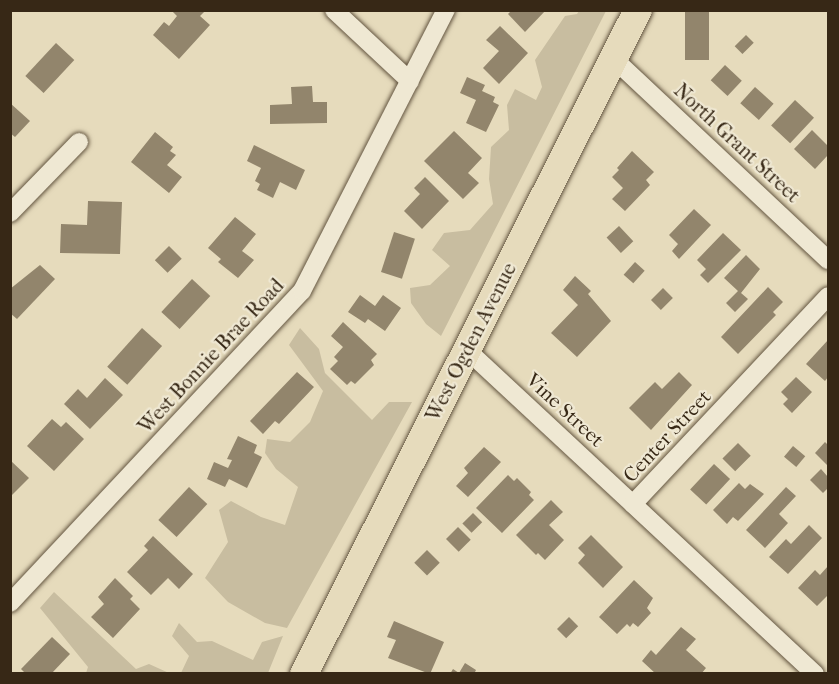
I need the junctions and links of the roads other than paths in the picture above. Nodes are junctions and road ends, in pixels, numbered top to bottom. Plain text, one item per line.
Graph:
1 (334, 10) edge
2 (446, 10) edge
3 (638, 10) edge
4 (614, 59) junction
5 (410, 81) junction
6 (79, 142) dead end
7 (10, 213) edge
8 (828, 260) edge
9 (828, 296) edge
10 (467, 350) junction
11 (633, 504) junction
12 (10, 603) edge
13 (304, 674) edge
14 (815, 674) edge

1 - 5 street
2 - 5 street, West Bonnie Brae Road
3 - 4 main road, West Ogden Avenue
4 - 8 street, North Grant Street
4 - 10 main road, West Ogden Avenue
5 - 12 street, West Bonnie Brae Road
6 - 7 street
9 - 11 street, Center Street
10 - 11 street, Vine Street
10 - 13 main road, West Ogden Avenue
11 - 14 street, Center Street

